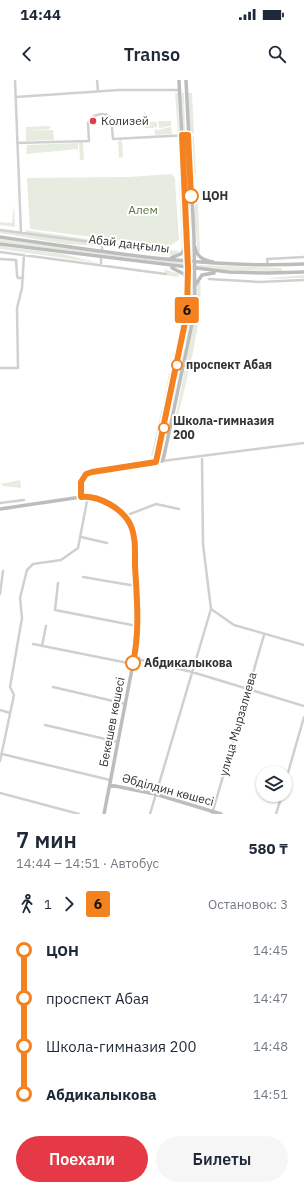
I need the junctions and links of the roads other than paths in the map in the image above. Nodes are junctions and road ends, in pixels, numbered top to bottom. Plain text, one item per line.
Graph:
1 (15, 80) edge
2 (98, 80) edge
3 (179, 80) edge
4 (186, 80) edge
5 (180, 90) junction
6 (186, 90) junction
7 (98, 91) junction
8 (16, 97) junction
9 (182, 135) junction
10 (188, 135) junction
11 (17, 143) junction
12 (0, 230) edge
13 (21, 233) junction
14 (0, 237) edge
15 (187, 238) junction
16 (194, 238) junction
17 (102, 243) junction
18 (0, 244) edge
19 (102, 250) junction
20 (0, 252) edge
21 (167, 252) dead end
22 (24, 255) junction
23 (304, 257) edge
24 (0, 258) edge
25 (101, 258) junction
26 (164, 258) junction
27 (188, 261) junction
28 (194, 262) junction
29 (304, 264) edge
30 (101, 265) junction
31 (230, 265) junction
32 (268, 265) junction
33 (286, 265) junction
34 (164, 266) junction
35 (188, 268) junction
36 (194, 269) junction
37 (229, 272) junction
38 (304, 272) edge
39 (287, 273) junction
40 (166, 274) dead end
41 (23, 278) junction
42 (209, 279) dead end
43 (304, 280) edge
44 (195, 291) junction
45 (189, 292) junction
46 (181, 346) junction
47 (187, 346) junction
48 (0, 368) edge
49 (168, 406) junction
50 (174, 406) junction
51 (304, 443) edge
52 (202, 458) junction
53 (162, 461) junction
54 (156, 462) junction
55 (88, 496) junction
56 (81, 497) junction
57 (24, 500) dead end
58 (0, 503) edge
59 (0, 509) edge
60 (179, 509) dead end
61 (124, 516) junction
62 (81, 537) junction
63 (107, 543) dead end
64 (3, 571) dead end
65 (83, 577) dead end
66 (58, 583) dead end
67 (136, 586) junction
68 (0, 594) edge
69 (211, 609) junction
70 (46, 626) dead end
71 (138, 626) junction
72 (264, 635) junction
73 (33, 644) dead end
74 (304, 645) edge
75 (42, 646) junction
76 (135, 653) junction
77 (133, 664) junction
78 (192, 672) junction
79 (53, 687) dead end
80 (249, 689) junction
81 (126, 704) junction
82 (304, 706) edge
83 (0, 710) edge
84 (10, 713) junction
85 (304, 717) edge
86 (45, 725) dead end
87 (119, 742) junction
88 (2, 754) junction
89 (0, 761) edge
90 (290, 766) edge
91 (110, 780) junction
92 (110, 785) junction
93 (0, 793) edge
94 (155, 794) junction
95 (280, 802) edge
96 (212, 813) edge
97 (79, 814) edge
98 (104, 814) edge
99 (150, 814) edge
100 (221, 814) edge
101 (276, 814) edge

1 - 8 street
2 - 7 street
3 - 5 main road
4 - 6 main road
5 - 6 main road
5 - 7 street
5 - 9 main road
6 - 10 main road
7 - 8 street
8 - 11 street
9 - 10 street
9 - 11 street
9 - 15 main road
10 - 16 main road
11 - 13 street
12 - 13 street
13 - 17 street
14 - 19 main road, Абай даңғылы
15 - 26 main road
15 - 27 main road
16 - 28 main road
16 - 31 main road
17 - 19 street
17 - 21 street
18 - 25 main road
19 - 26 main road, Абай даңғылы
20 - 22 street
22 - 30 street
22 - 41 street
23 - 32 street
24 - 41 street
25 - 30 street
25 - 34 main road
26 - 27 main road, Абай даңғылы
27 - 28 main road, Абай даңғылы
27 - 35 main road
28 - 31 main road, Абай даңғылы
28 - 36 main road
29 - 33 main road, Абай даңғылы
30 - 40 street
31 - 32 main road, Абай даңғылы
32 - 33 main road, Абай даңғылы
33 - 39 main road
34 - 35 main road
34 - 45 main road
35 - 36 main road
35 - 45 main road
36 - 37 main road
36 - 44 main road
37 - 39 main road
37 - 44 main road
38 - 39 main road
41 - 48 street
42 - 43 street
44 - 47 main road
45 - 46 main road
46 - 47 main road
46 - 49 main road
47 - 50 main road
49 - 50 main road
49 - 54 main road
50 - 53 main road
51 - 52 street
52 - 53 street
52 - 69 street
53 - 54 main road
54 - 56 main road
55 - 56 main road
55 - 61 main road
55 - 62 street
56 - 59 main road
57 - 58 street
60 - 61 street
61 - 67 main road, Бекешев көшесі
62 - 63 street
62 - 84 street
64 - 68 street
65 - 67 street
66 - 71 street
67 - 71 main road, Бекешев көшесі
69 - 72 street
69 - 78 street
70 - 75 street
71 - 76 main road, Бекешев көшесі
72 - 74 street
72 - 80 street, улица Мырзалиева
73 - 75 street
75 - 77 street
76 - 77 main road, Бекешев көшесі
76 - 78 street
77 - 81 main road, Бекешев көшесі
78 - 80 street
78 - 94 street
79 - 81 street
80 - 82 street
80 - 96 street, улица Мырзалиева
81 - 87 main road, Бекешев көшесі
83 - 84 street
84 - 88 street
85 - 90 street
86 - 87 street
87 - 91 main road, Бекешев көшесі
88 - 89 street
88 - 91 street
91 - 92 main road, Бекешев көшесі
92 - 94 main road, Әбділдин көшесі
92 - 98 main road, Бекешев көшесі
93 - 97 street
94 - 96 main road, Әбділдин көшесі
94 - 99 street
95 - 101 street
96 - 100 main road, Әбділдин көшесі

